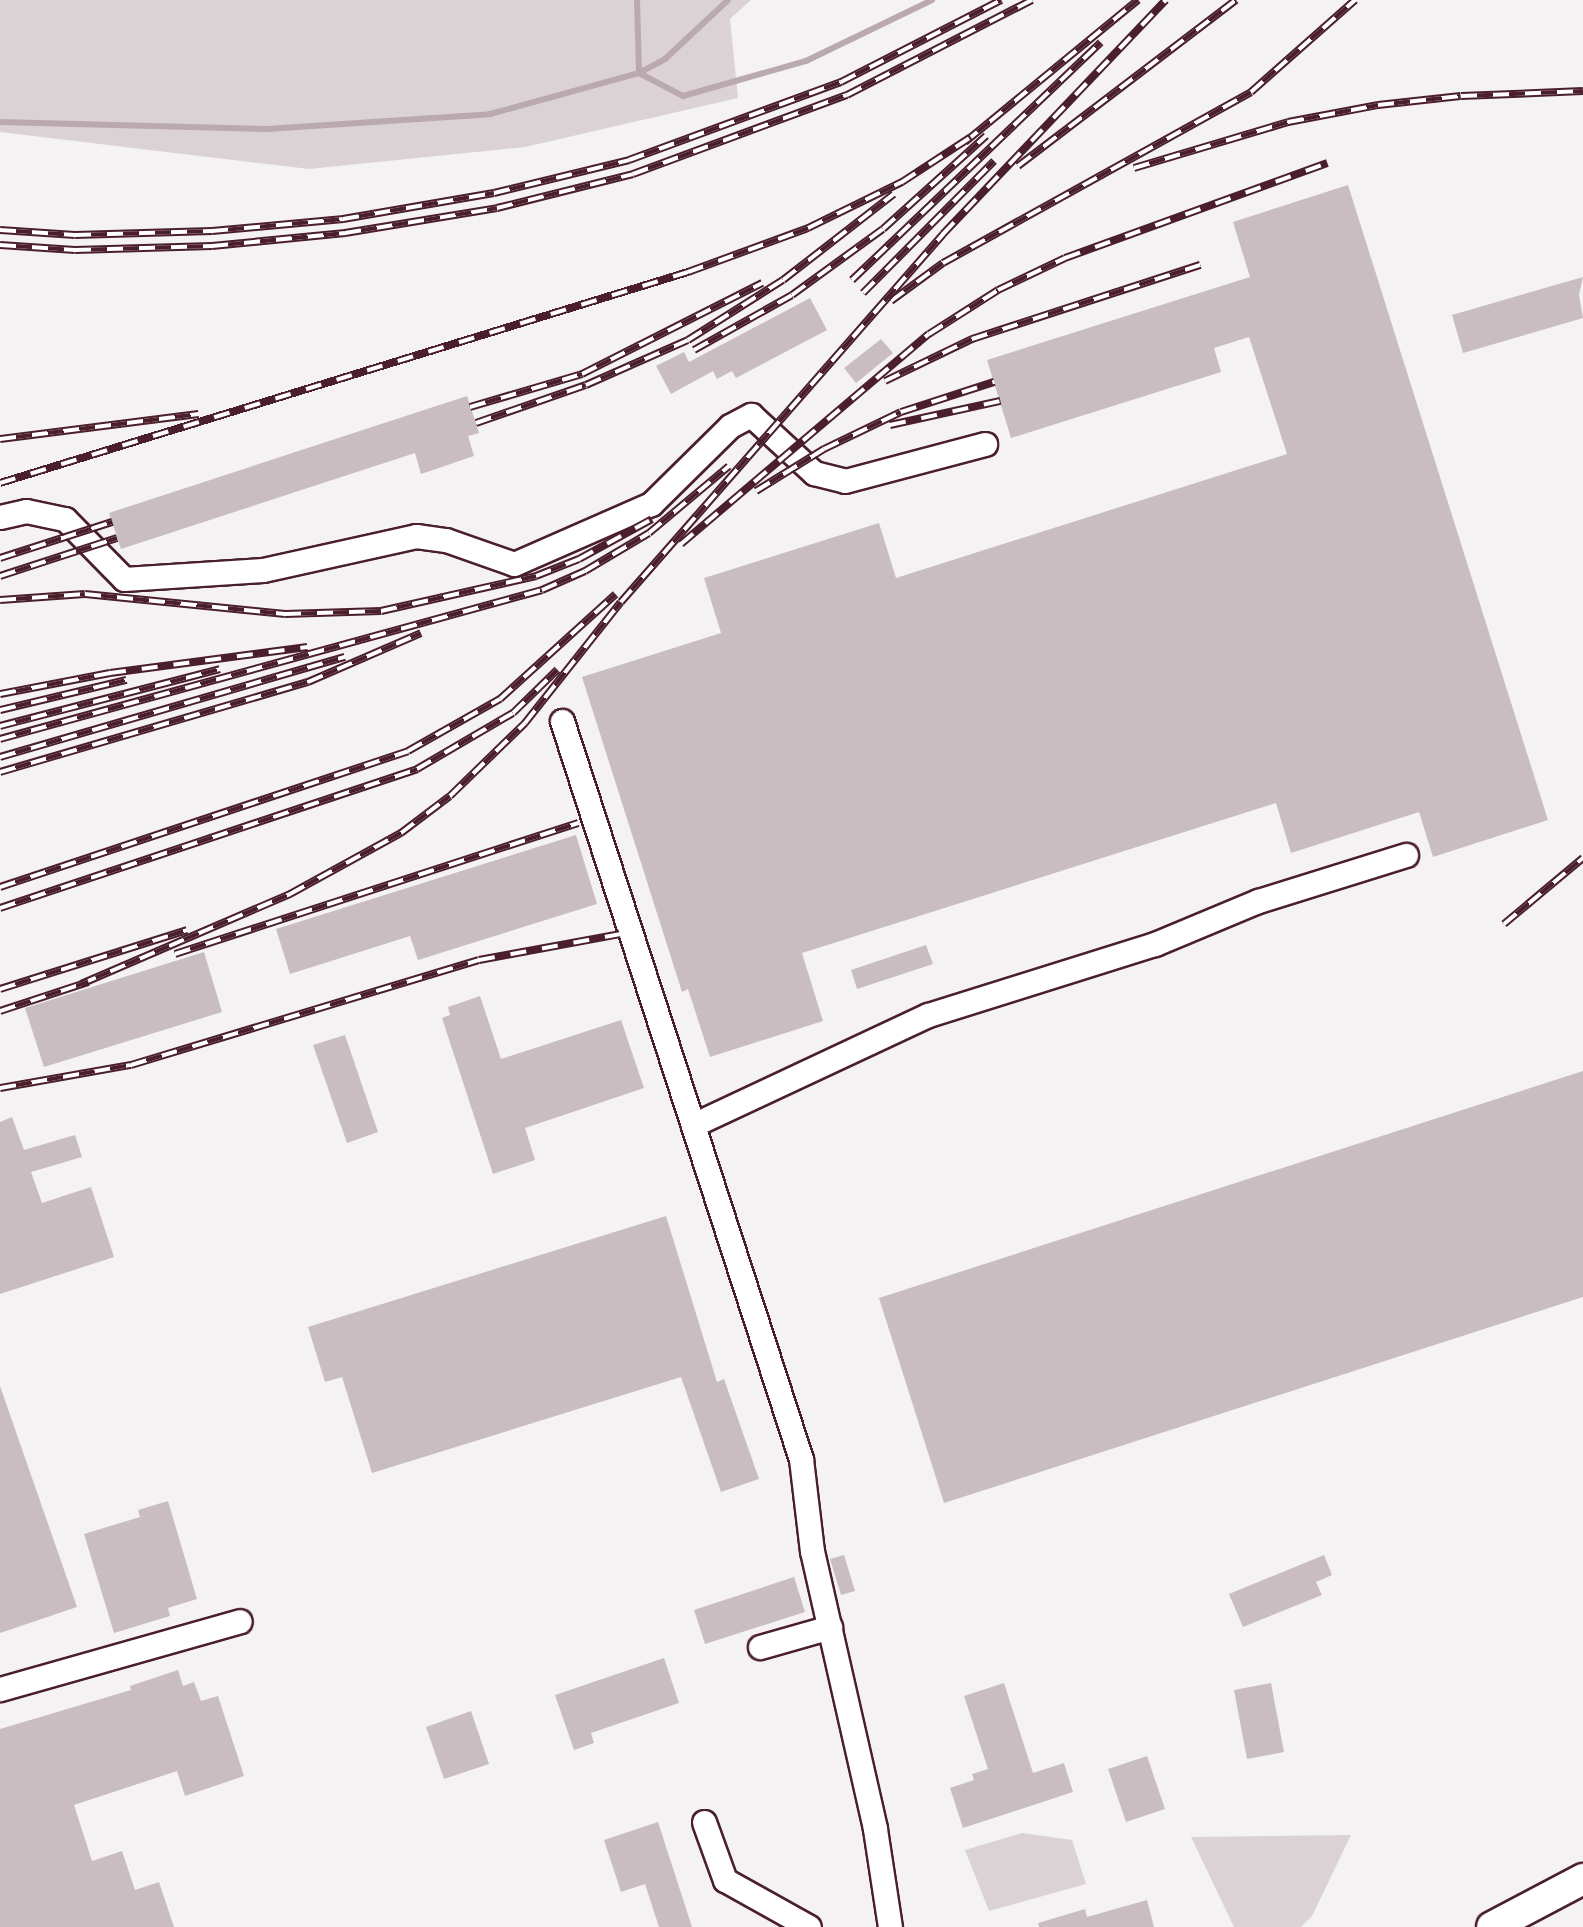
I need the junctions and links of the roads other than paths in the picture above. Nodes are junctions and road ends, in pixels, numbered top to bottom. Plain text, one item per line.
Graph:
1 (985, 444) dead end
2 (0, 517) edge
3 (562, 721) dead end
4 (1406, 855) dead end
5 (693, 1125) junction
6 (240, 1622) dead end
7 (830, 1627) junction
8 (760, 1647) dead end
9 (0, 1689) edge
10 (704, 1822) dead end
11 (1583, 1878) edge
12 (809, 1927) edge
13 (891, 1927) edge
14 (1492, 1927) edge

1 - 2 street
3 - 5 street
4 - 5 street
5 - 7 street
6 - 9 street
7 - 8 street
7 - 13 street
10 - 12 street
11 - 14 main road

